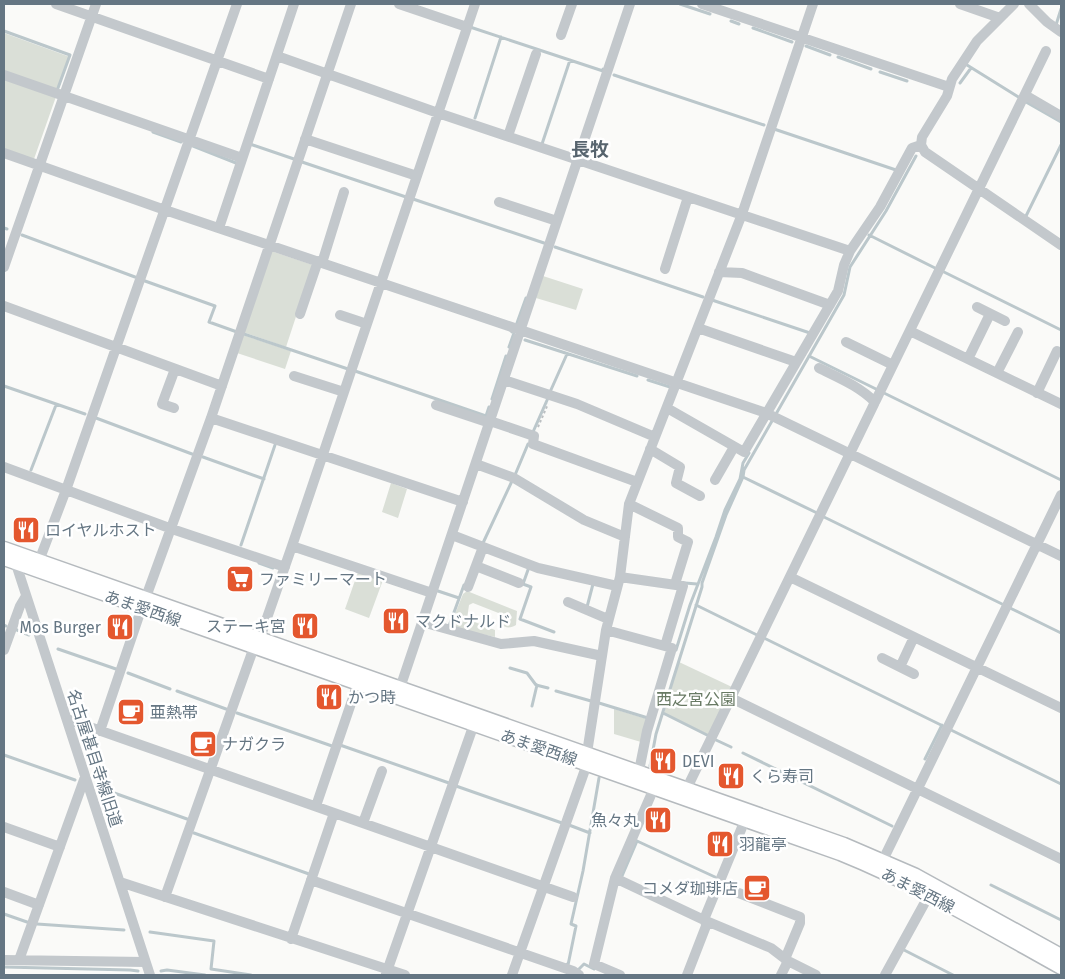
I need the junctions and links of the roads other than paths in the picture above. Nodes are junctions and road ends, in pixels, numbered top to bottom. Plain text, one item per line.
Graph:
1 (56, 4) edge
2 (96, 4) edge
3 (237, 4) edge
4 (294, 4) edge
5 (351, 4) edge
6 (399, 4) edge
7 (475, 4) edge
8 (572, 4) edge
9 (630, 4) edge
10 (813, 4) edge
11 (1014, 4) edge
12 (1028, 4) edge
13 (708, 5) edge
14 (964, 5) edge
15 (92, 16) junction
16 (1000, 18) junction
17 (467, 27) junction
18 (1061, 32) edge
19 (561, 36) dead end
20 (801, 37) junction
21 (1046, 51) dead end
22 (536, 54) dead end
23 (277, 56) junction
24 (217, 60) junction
25 (327, 74) junction
26 (4, 75) edge
27 (269, 79) junction
28 (949, 87) junction
29 (1025, 95) junction
30 (64, 96) junction
31 (438, 113) junction
32 (1061, 116) edge
33 (508, 136) junction
34 (305, 139) junction
35 (189, 140) junction
36 (921, 145) junction
37 (4, 153) edge
38 (242, 158) junction
39 (578, 160) junction
40 (40, 165) junction
41 (417, 176) junction
42 (979, 189) junction
43 (344, 192) dead end
44 (688, 197) junction
45 (499, 202) dead end
46 (165, 210) junction
47 (742, 214) junction
48 (557, 221) junction
49 (219, 228) junction
50 (269, 245) junction
51 (1061, 245) edge
52 (850, 251) junction
53 (320, 262) junction
54 (4, 267) edge
55 (665, 269) dead end
56 (720, 272) junction
57 (380, 282) junction
58 (830, 305) junction
59 (4, 306) edge
60 (977, 307) dead end
61 (300, 314) dead end
62 (990, 314) junction
63 (340, 315) dead end
64 (1005, 321) dead end
65 (367, 324) junction
66 (698, 328) junction
67 (521, 330) junction
68 (910, 331) junction
69 (1018, 332) dead end
70 (846, 342) dead end
71 (116, 347) junction
72 (1057, 351) dead end
73 (968, 359) junction
74 (796, 362) junction
75 (894, 365) junction
76 (819, 368) dead end
77 (175, 369) junction
78 (997, 373) junction
79 (294, 376) dead end
80 (504, 380) junction
81 (677, 383) junction
82 (222, 386) junction
83 (344, 392) junction
84 (1038, 393) junction
85 (875, 402) junction
86 (1061, 404) edge
87 (436, 405) dead end
88 (174, 408) dead end
89 (667, 408) junction
90 (770, 415) junction
91 (211, 418) junction
92 (490, 422) junction
93 (655, 437) junction
94 (734, 447) junction
95 (650, 449) junction
96 (850, 453) junction
97 (323, 456) junction
98 (476, 464) junction
99 (4, 468) edge
100 (715, 480) dead end
101 (637, 482) junction
102 (66, 490) junction
103 (1061, 495) edge
104 (700, 496) dead end
105 (463, 502) junction
106 (629, 504) junction
107 (172, 529) junction
108 (452, 535) junction
109 (625, 537) junction
110 (1037, 545) junction
111 (292, 546) junction
112 (483, 547) junction
113 (9, 555) edge
114 (1061, 556) edge
115 (39, 561) junction
116 (476, 566) junction
117 (285, 567) junction
118 (790, 576) junction
119 (618, 581) junction
120 (519, 583) dead end
121 (675, 584) junction
122 (468, 587) dead end
123 (432, 593) junction
124 (26, 596) junction
125 (144, 602) junction
126 (568, 602) dead end
127 (608, 619) junction
128 (422, 622) junction
129 (606, 630) junction
130 (914, 637) junction
131 (257, 642) junction
132 (665, 646) junction
133 (4, 650) edge
134 (602, 656) junction
135 (882, 658) dead end
136 (900, 667) junction
137 (976, 667) junction
138 (914, 674) dead end
139 (358, 683) junction
140 (399, 692) junction
141 (731, 698) junction
142 (1061, 708) edge
143 (67, 719) junction
144 (474, 724) junction
145 (100, 731) junction
146 (587, 758) junction
147 (210, 769) junction
148 (639, 771) junction
149 (382, 772) dead end
150 (85, 777) junction
151 (654, 788) junction
152 (687, 788) junction
153 (918, 789) junction
154 (316, 806) junction
155 (334, 813) junction
156 (745, 820) junction
157 (363, 823) junction
158 (4, 828) edge
159 (60, 847) junction
160 (430, 847) junction
161 (1061, 859) edge
162 (882, 860) junction
163 (615, 878) junction
164 (311, 880) junction
165 (120, 882) junction
166 (718, 885) junction
167 (542, 886) junction
168 (4, 892) edge
169 (929, 895) junction
170 (165, 897) junction
171 (573, 897) dead end
172 (39, 905) junction
173 (407, 913) junction
174 (704, 920) junction
175 (291, 939) junction
176 (520, 952) junction
177 (1061, 955) edge
178 (4, 960) edge
179 (19, 960) junction
180 (786, 960) junction
181 (145, 962) junction
182 (1061, 968) edge
183 (387, 972) edge
184 (690, 974) edge
185 (150, 975) edge
186 (405, 975) edge
187 (512, 975) edge
188 (579, 975) edge
189 (620, 975) edge
190 (781, 975) edge
191 (816, 975) edge
192 (884, 975) edge

1 - 15 street
2 - 15 street
3 - 24 street
4 - 23 street
5 - 25 street
6 - 17 street
7 - 17 street
8 - 19 street
9 - 39 street
10 - 20 street
11 - 16 street
12 - 18 street
13 - 20 street
14 - 16 street
15 - 24 street
15 - 30 street
16 - 28 street
17 - 31 street
20 - 28 street
20 - 47 street
21 - 29 street
22 - 33 street
23 - 25 street
23 - 27 street
24 - 27 street
24 - 35 street
25 - 31 street
25 - 34 street
26 - 30 street
27 - 38 street
28 - 36 street
29 - 32 street
29 - 42 street
30 - 35 street
30 - 40 street
31 - 33 street
31 - 41 street
33 - 39 street
34 - 41 street
34 - 50 street
35 - 38 street
35 - 46 street
36 - 42 street
36 - 52 street
37 - 40 street
38 - 49 street
39 - 44 street
39 - 48 street
40 - 46 street
40 - 54 street
41 - 57 street
42 - 51 street
42 - 68 street
43 - 53 street
44 - 47 street
44 - 55 street
45 - 48 street
46 - 49 street
46 - 71 street
47 - 52 street
47 - 56 street
48 - 67 street
49 - 50 street
50 - 53 street
50 - 82 street
52 - 58 street
53 - 57 street
53 - 61 street
56 - 58 street
56 - 66 street
57 - 65 street
57 - 67 street
58 - 74 street
59 - 71 street
60 - 62 street
62 - 64 street
62 - 73 street
63 - 65 street
65 - 83 street
66 - 74 street
66 - 81 street
67 - 80 street
67 - 81 street
68 - 73 street
68 - 75 street
69 - 78 street
70 - 75 street
71 - 77 street
71 - 102 street
72 - 84 street
73 - 78 street
74 - 90 street
75 - 85 street
76 - 85 street
77 - 82 street
77 - 88 street
78 - 84 street
79 - 83 street
80 - 92 street
80 - 93 street
81 - 89 street
81 - 90 street
82 - 91 street
83 - 97 street
84 - 86 street
85 - 96 street
87 - 92 street
89 - 93 street
89 - 94 street
90 - 94 street
90 - 96 street
91 - 97 street
91 - 107 street
92 - 98 street
92 - 101 street
93 - 95 street
94 - 100 street
95 - 101 street
95 - 104 street
96 - 110 street
96 - 118 street
97 - 105 street
97 - 111 street
98 - 105 street
98 - 109 street
99 - 102 street
101 - 106 street
102 - 107 street
102 - 115 street
103 - 110 street
105 - 108 street
106 - 109 street
106 - 121 street
107 - 117 street
107 - 125 street
108 - 112 street
108 - 123 street
109 - 119 street
110 - 114 street
110 - 137 street
111 - 117 street
111 - 123 street
112 - 116 street
112 - 119 street
113 - 115 main road, あま愛西線
113 - 124 street, 名古屋甚目寺線旧道
113 - 125 main road, あま愛西線
115 - 125 main road, あま愛西線
116 - 120 street
116 - 122 street
117 - 131 street
118 - 130 street
118 - 141 street
119 - 121 street
119 - 127 street
121 - 132 street
123 - 128 street
124 - 133 street
124 - 143 street, 名古屋甚目寺線旧道
125 - 131 main road, あま愛西線
125 - 145 street
126 - 127 street
127 - 129 street
128 - 134 street
128 - 140 street
129 - 132 street
129 - 134 street
130 - 136 street
130 - 137 street
131 - 139 main road, あま愛西線
131 - 140 main road, あま愛西線
131 - 147 street
132 - 148 street
134 - 146 street
135 - 136 street
136 - 138 street
137 - 142 street
137 - 153 street
139 - 140 main road, あま愛西線
139 - 154 street
140 - 144 main road, あま愛西線
140 - 146 main road, あま愛西線
141 - 152 street
141 - 153 street
143 - 145 street
143 - 150 street, 名古屋甚目寺線旧道
144 - 146 main road, あま愛西線
144 - 160 street
145 - 147 street
146 - 148 main road, あま愛西線
146 - 151 main road, あま愛西線
146 - 167 street
147 - 154 street
147 - 170 street
148 - 152 main road, あま愛西線
149 - 157 street
150 - 159 street
150 - 165 street, 名古屋甚目寺線旧道
151 - 156 main road, あま愛西線
151 - 163 street
152 - 162 main road, あま愛西線
153 - 161 street
153 - 162 street
154 - 155 street
155 - 157 street
155 - 164 street
156 - 166 street
156 - 169 main road, あま愛西線
157 - 160 street
158 - 159 street
159 - 172 street
160 - 167 street
160 - 173 street
162 - 177 main road, あま愛西線
163 - 174 street
163 - 189 street
164 - 173 street
164 - 175 street
165 - 170 street
165 - 181 street, 名古屋甚目寺線旧道
166 - 174 street
166 - 180 street
167 - 171 street
167 - 176 street
168 - 172 street
169 - 182 main road, あま愛西線
169 - 192 street
170 - 175 street
172 - 179 street
173 - 176 street
173 - 183 street
174 - 180 street
174 - 184 street
175 - 183 street
176 - 187 street
176 - 188 street
178 - 179 street
179 - 181 street
180 - 190 street
180 - 191 street
181 - 185 street, 名古屋甚目寺線旧道
183 - 186 street

